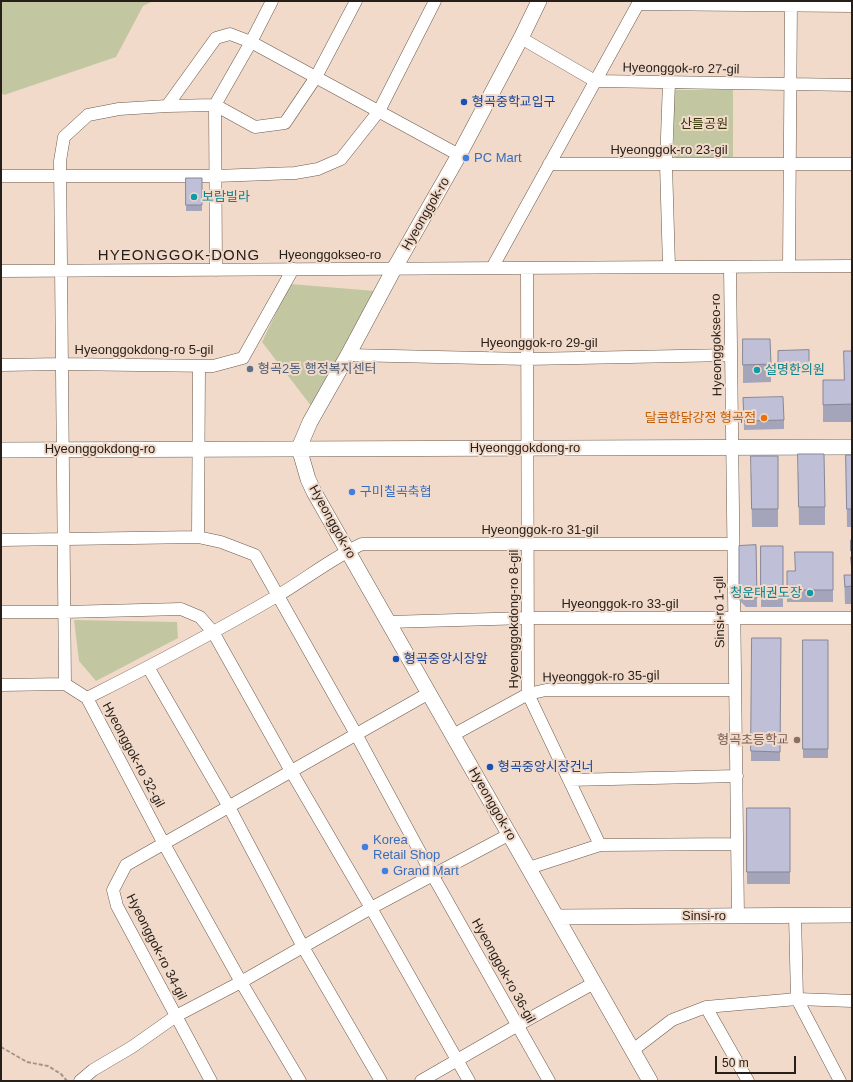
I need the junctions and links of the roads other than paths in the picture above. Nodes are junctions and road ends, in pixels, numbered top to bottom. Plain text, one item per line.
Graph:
1 (272, 1) edge
2 (356, 1) edge
3 (435, 1) edge
4 (537, 2) edge
5 (638, 3) edge
6 (791, 3) edge
7 (852, 6) edge
8 (521, 38) junction
9 (251, 42) junction
10 (316, 77) junction
11 (595, 81) junction
12 (669, 82) junction
13 (791, 84) junction
14 (852, 85) edge
15 (215, 105) junction
16 (167, 106) junction
17 (379, 111) junction
18 (459, 155) junction
19 (549, 164) junction
20 (666, 164) junction
21 (789, 164) junction
22 (852, 164) edge
23 (1, 176) edge
24 (60, 176) junction
25 (216, 176) junction
26 (789, 266) junction
27 (852, 266) edge
28 (670, 267) junction
29 (730, 267) junction
30 (492, 268) junction
31 (527, 268) junction
32 (293, 269) junction
33 (394, 269) junction
34 (61, 270) junction
35 (216, 270) junction
36 (1, 271) edge
37 (348, 355) junction
38 (731, 355) junction
39 (527, 358) junction
40 (62, 364) junction
41 (1, 365) edge
42 (199, 366) junction
43 (732, 447) junction
44 (852, 447) edge
45 (198, 448) junction
46 (299, 448) junction
47 (527, 448) junction
48 (1, 450) edge
49 (63, 450) junction
50 (198, 537) junction
51 (64, 539) junction
52 (1, 540) edge
53 (528, 544) junction
54 (733, 544) junction
55 (348, 550) junction
56 (278, 595) junction
57 (1, 612) edge
58 (64, 612) junction
59 (528, 618) junction
60 (734, 618) junction
61 (852, 618) edge
62 (388, 622) junction
63 (213, 632) junction
64 (148, 667) junction
65 (65, 684) junction
66 (1, 685) edge
67 (735, 690) junction
68 (429, 693) junction
69 (528, 694) junction
70 (87, 698) junction
71 (356, 734) junction
72 (453, 735) junction
73 (291, 771) junction
74 (736, 776) junction
75 (569, 780) junction
76 (229, 807) junction
77 (510, 834) junction
78 (164, 844) junction
79 (737, 844) junction
80 (600, 845) junction
81 (529, 868) junction
82 (433, 876) junction
83 (372, 908) junction
84 (795, 915) junction
85 (852, 915) edge
86 (738, 916) junction
87 (556, 917) junction
88 (303, 947) junction
89 (241, 982) junction
90 (594, 983) junction
91 (797, 999) junction
92 (852, 1001) edge
93 (706, 1007) junction
94 (176, 1016) junction
95 (518, 1025) junction
96 (633, 1050) junction
97 (457, 1060) junction
98 (80, 1081) edge
99 (211, 1081) edge
100 (300, 1081) edge
101 (381, 1081) edge
102 (421, 1081) edge
103 (469, 1081) edge
104 (549, 1081) edge
105 (650, 1081) edge
106 (748, 1081) edge
107 (840, 1081) edge

1 - 9 street
2 - 10 street
3 - 17 street
4 - 8 street, Hyeonggok-ro
5 - 6 street
5 - 11 street
6 - 7 street
6 - 13 street
8 - 11 street, Hyeonggok-ro 27-gil
8 - 18 street, Hyeonggok-ro
9 - 10 street
9 - 15 street
9 - 16 street
10 - 15 street
10 - 17 street
11 - 12 street, Hyeonggok-ro 27-gil
11 - 19 street
12 - 13 street, Hyeonggok-ro 27-gil
12 - 20 street
13 - 14 street, Hyeonggok-ro 27-gil
13 - 21 street
15 - 16 street
15 - 25 street
16 - 24 street
17 - 18 street
17 - 25 street
18 - 33 street, Hyeonggok-ro
19 - 20 street, Hyeonggok-ro 23-gil
19 - 30 street
20 - 21 street, Hyeonggok-ro 23-gil
20 - 28 street
21 - 22 street, Hyeonggok-ro 23-gil
21 - 26 street
23 - 24 street
24 - 25 street
24 - 34 street
25 - 35 street
26 - 27 street, Hyeonggokseo-ro
26 - 29 street, Hyeonggokseo-ro
28 - 29 street, Hyeonggokseo-ro
28 - 31 street, Hyeonggokseo-ro
29 - 38 street, Hyeonggokseo-ro
30 - 31 street, Hyeonggokseo-ro
30 - 33 street, Hyeonggokseo-ro
31 - 39 street
32 - 33 street, Hyeonggokseo-ro
32 - 35 street, Hyeonggokseo-ro
32 - 42 street, Hyeonggokdong-ro 5-gil
33 - 37 street, Hyeonggok-ro
34 - 35 street, Hyeonggokseo-ro
34 - 36 street, Hyeonggokseo-ro
34 - 40 street, Hyeonggokdong-ro 5-gil
37 - 39 street, Hyeonggok-ro 29-gil
37 - 46 street, Hyeonggok-ro
38 - 39 street, Hyeonggok-ro 29-gil
38 - 43 street, Hyeonggokseo-ro
39 - 47 street
40 - 41 street
40 - 42 street, Hyeonggokdong-ro 5-gil
40 - 49 street, Hyeonggokdong-ro 5-gil
42 - 45 street
43 - 44 street, Hyeonggokdong-ro
43 - 47 street, Hyeonggokdong-ro
43 - 54 street, Sinsi-ro 1-gil
45 - 46 street, Hyeonggokdong-ro
45 - 49 street, Hyeonggokdong-ro
45 - 50 street
46 - 47 street, Hyeonggokdong-ro
46 - 55 street, Hyeonggok-ro
47 - 53 street, Hyeonggokdong-ro 8-gil
48 - 49 street, Hyeonggokdong-ro
49 - 51 street, Hyeonggokdong-ro 5-gil
50 - 51 street
50 - 56 street
51 - 52 street
51 - 58 street, Hyeonggokdong-ro 5-gil
53 - 54 street, Hyeonggok-ro 31-gil
53 - 55 street, Hyeonggok-ro 31-gil
53 - 59 street, Hyeonggokdong-ro 8-gil
54 - 60 street, Sinsi-ro 1-gil
55 - 56 street, Hyeonggok-ro 32-gil
55 - 62 street, Hyeonggok-ro
56 - 63 street, Hyeonggok-ro 32-gil
56 - 71 street
57 - 58 street
58 - 63 street
58 - 65 street, Hyeonggokdong-ro 5-gil
59 - 60 street, Hyeonggok-ro 33-gil
59 - 62 street, Hyeonggok-ro 33-gil
59 - 69 street, Hyeonggokdong-ro 8-gil
60 - 61 street, Hyeonggok-ro 33-gil
60 - 67 street, Sinsi-ro 1-gil
62 - 68 street, Hyeonggok-ro
63 - 64 street, Hyeonggok-ro 32-gil
63 - 73 street
64 - 70 street, Hyeonggok-ro 32-gil
64 - 76 street
65 - 66 street
65 - 70 street
67 - 69 street, Hyeonggok-ro 35-gil
67 - 74 street, Sinsi-ro 1-gil
68 - 71 street, Hyeonggok-ro 34-gil
68 - 72 street, Hyeonggok-ro
69 - 72 street, Hyeonggok-ro 35-gil
69 - 75 street, Hyeonggokdong-ro 8-gil
70 - 78 street, Hyeonggok-ro 32-gil
71 - 73 street, Hyeonggok-ro 34-gil
71 - 82 street
72 - 77 street, Hyeonggok-ro
73 - 76 street, Hyeonggok-ro 34-gil
73 - 83 street
74 - 75 street
74 - 79 street, Sinsi-ro 1-gil
75 - 80 street, Hyeonggokdong-ro 8-gil
76 - 78 street, Hyeonggok-ro 34-gil
76 - 88 street
77 - 81 street, Hyeonggok-ro
77 - 82 street
78 - 89 street
78 - 94 street, Hyeonggok-ro 34-gil
79 - 80 street
79 - 86 street, Sinsi-ro 1-gil
80 - 81 street
81 - 87 street, Hyeonggok-ro
82 - 83 street
82 - 95 street, Hyeonggok-ro 36-gil
83 - 88 street
83 - 97 street
84 - 85 street, Sinsi-ro
84 - 86 street, Sinsi-ro
84 - 91 street
86 - 87 street, Sinsi-ro
87 - 90 street, Hyeonggok-ro
88 - 89 street
88 - 101 street
89 - 94 street
89 - 100 street
90 - 95 street
90 - 96 street, Hyeonggok-ro
91 - 92 street
91 - 93 street
91 - 107 street
93 - 96 street
93 - 106 street
94 - 98 street
94 - 99 street
95 - 97 street
95 - 104 street, Hyeonggok-ro 36-gil
96 - 105 street, Hyeonggok-ro
97 - 102 street
97 - 103 street

